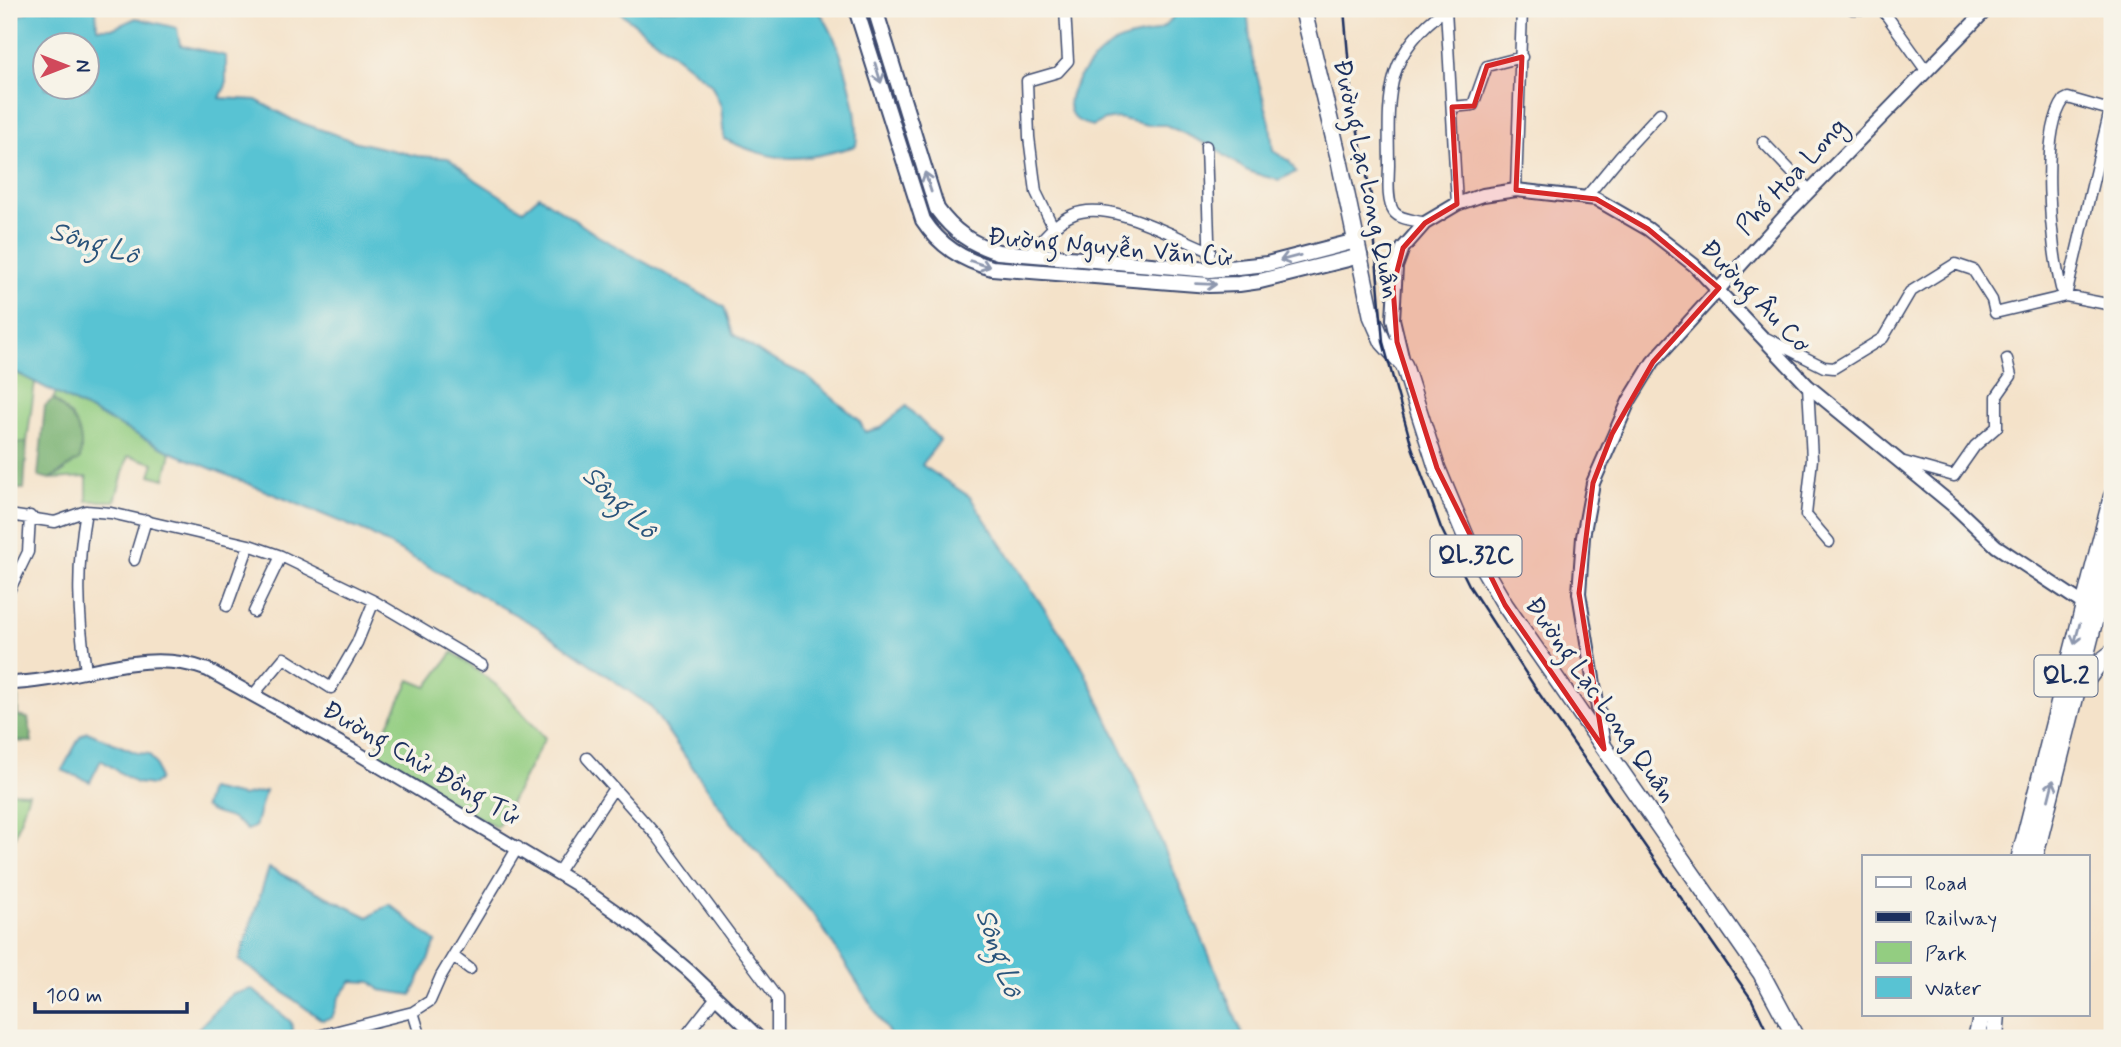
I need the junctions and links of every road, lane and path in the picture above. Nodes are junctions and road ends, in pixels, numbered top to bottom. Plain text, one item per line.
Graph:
1 (856, 9) edge
2 (875, 9) edge
3 (1065, 9) edge
4 (1303, 9) edge
5 (1446, 9) edge
6 (1522, 9) edge
7 (1852, 9) edge
8 (1882, 9) edge
9 (1987, 9) edge
10 (1522, 57) junction
11 (1925, 69) junction
12 (1452, 107) junction
13 (2111, 110) edge
14 (1660, 113) dead end
15 (1763, 142) dead end
16 (1206, 146) dead end
17 (1516, 190) junction
18 (1809, 190) junction
19 (1587, 196) junction
20 (1457, 204) junction
21 (1425, 223) junction
22 (1054, 229) junction
23 (1358, 248) junction
24 (1210, 251) junction
25 (1028, 255) junction
26 (1126, 264) junction
27 (1210, 270) junction
28 (1125, 279) junction
29 (1719, 288) junction
30 (2066, 296) junction
31 (2112, 306) edge
32 (1759, 334) junction
33 (2007, 359) dead end
34 (1404, 365) junction
35 (1808, 386) junction
36 (1899, 461) junction
37 (2112, 496) edge
38 (86, 511) junction
39 (9, 514) edge
40 (30, 516) junction
41 (146, 520) junction
42 (1829, 541) dead end
43 (249, 545) junction
44 (2112, 551) edge
45 (281, 556) junction
46 (134, 560) dead end
47 (9, 590) edge
48 (373, 601) junction
49 (2100, 603) edge
50 (226, 606) dead end
51 (254, 612) dead end
52 (2112, 653) edge
53 (482, 665) dead end
54 (86, 671) junction
55 (9, 683) edge
56 (254, 694) junction
57 (2070, 716) junction
58 (1604, 749) junction
59 (587, 758) dead end
60 (614, 788) junction
61 (518, 847) junction
62 (2020, 855) edge
63 (2035, 855) edge
64 (558, 872) junction
65 (453, 956) junction
66 (470, 970) dead end
67 (716, 997) junction
68 (412, 1013) junction
69 (1982, 1016) edge
70 (1997, 1016) edge
71 (310, 1038) edge
72 (422, 1038) edge
73 (684, 1038) edge
74 (759, 1038) edge
75 (777, 1038) edge
76 (1796, 1038) edge
77 (1976, 1038) edge
78 (1993, 1038) edge

1 -> 28 main road, Đường Nguyễn Văn Cừ
25 -> 2 main road, Đường Nguyễn Văn Cừ
3 - 22 street
4 - 23 main road, Đường Lạc Long Quân / QL.32C
5 - 12 street
5 - 21 street
6 - 10 street
7 - 8 street
8 - 11 street
9 - 11 street, Phố Hoa Long
10 - 12 street
10 - 17 street
11 - 18 street, Phố Hoa Long
12 - 20 street
13 - 30 street
13 - 30 street
14 - 19 street
15 - 18 street
16 - 24 street
17 - 19 street, Đường Âu Cơ
17 - 20 street, Đường Âu Cơ
18 - 29 street, Phố Hoa Long
19 - 29 street, Đường Âu Cơ
20 - 21 street, Đường Âu Cơ
21 - 34 street, Đường Âu Cơ
22 - 24 street
22 - 25 street
23 -> 27 main road, Đường Nguyễn Văn Cừ
28 -> 23 main road, Đường Nguyễn Văn Cừ
23 - 34 main road, Đường Lạc Long Quân / QL.32C
24 - 27 street
25 - 26 main road, Đường Nguyễn Văn Cừ
26 - 27 main road, Đường Nguyễn Văn Cừ
26 - 28 main road
29 - 32 street, Đường Âu Cơ
29 - 58 street, Phố Hoa Long
30 - 31 street
30 - 32 street
32 - 35 street, Đường Âu Cơ
33 - 36 street
34 - 58 main road, Đường Lạc Long Quân / QL.32C
35 - 36 street, Đường Âu Cơ
35 - 42 street
36 - 49 street, Đường Âu Cơ
37 - 49 main road, QL.2
38 - 40 street
38 - 41 street
38 - 54 street
39 - 40 street
40 - 47 street
41 - 43 street
41 - 46 street
43 - 45 street
43 - 50 street
44 - 49 main road, QL.2
45 - 48 street
45 - 51 street
48 - 53 street
48 - 56 street
49 - 57 main road, QL.2
49 -> 62 main road, QL.2
52 - 57 main road
54 - 55 street, Đường Chử Đồng Tử
54 - 56 street, Đường Chử Đồng Tử
56 - 61 street, Đường Chử Đồng Tử
63 -> 57 main road, QL.2
58 - 76 main road, Đường Lạc Long Quân / QL.32C
59 - 60 street
60 - 64 street
60 - 75 street
61 - 64 street, Đường Chử Đồng Tử
61 - 65 street
64 - 67 street, Đường Chử Đồng Tử
65 - 66 street
65 - 68 street
67 - 73 street
67 - 74 street, Đường Chử Đồng Tử
68 - 71 street
68 - 72 street
69 - 77 main road
70 - 78 main road

